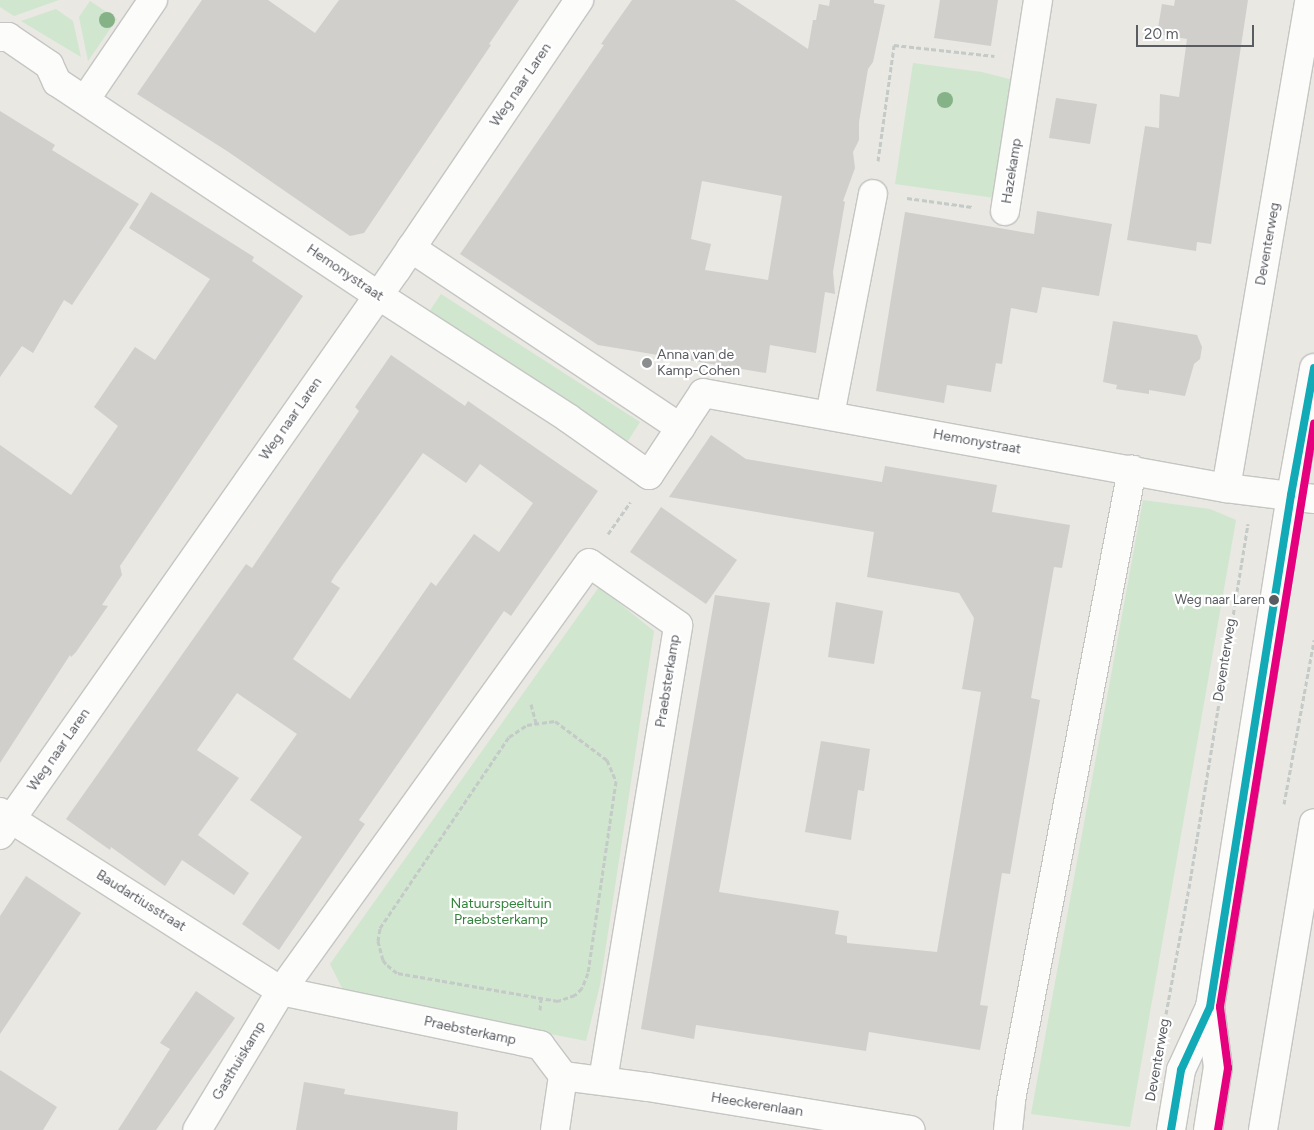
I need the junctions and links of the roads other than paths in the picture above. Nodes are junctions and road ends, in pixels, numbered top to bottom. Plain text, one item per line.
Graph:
1 (153, 0) edge
2 (579, 0) edge
3 (1038, 0) edge
4 (1309, 0) edge
5 (0, 37) edge
6 (84, 100) junction
7 (873, 194) road end
8 (1005, 211) road end
9 (411, 248) junction
10 (378, 296) junction
11 (1314, 368) edge
12 (830, 415) junction
13 (681, 428) junction
14 (1132, 470) junction
15 (1226, 488) junction
16 (1303, 497) edge
17 (4, 822) edge
18 (1314, 823) edge
19 (281, 991) junction
20 (1210, 1007) junction
21 (563, 1076) junction
22 (604, 1080) junction
23 (196, 1130) edge
24 (555, 1130) edge
25 (911, 1130) edge
26 (1008, 1130) edge
27 (1171, 1130) edge
28 (1208, 1130) edge
29 (1263, 1130) edge

1 - 6 street
2 - 9 street, Weg naar Laren
3 - 8 street, Hazekamp
4 - 15 street, Deventerweg
5 - 6 street, Hemonystraat
6 - 10 street, Hemonystraat
7 - 12 street
9 - 10 street, Weg naar Laren
9 - 13 street
10 - 13 street, Hemonystraat
10 - 17 street, Weg naar Laren
11 - 16 street, Deventerweg
12 - 13 street, Hemonystraat
12 - 14 street, Hemonystraat
14 - 15 street, Hemonystraat
14 - 26 street
15 - 16 street, Hemonystraat
16 - 20 street, Deventerweg
17 - 19 street, Baudartiusstraat
18 - 29 street
19 - 21 street, Praebsterkamp
19 - 22 street, Praebsterkamp
19 - 23 street, Gasthuiskamp
20 - 27 street, Deventerweg
20 - 28 street, Deventerweg
21 - 22 street
21 - 24 street
22 - 25 street, Heeckerenlaan

